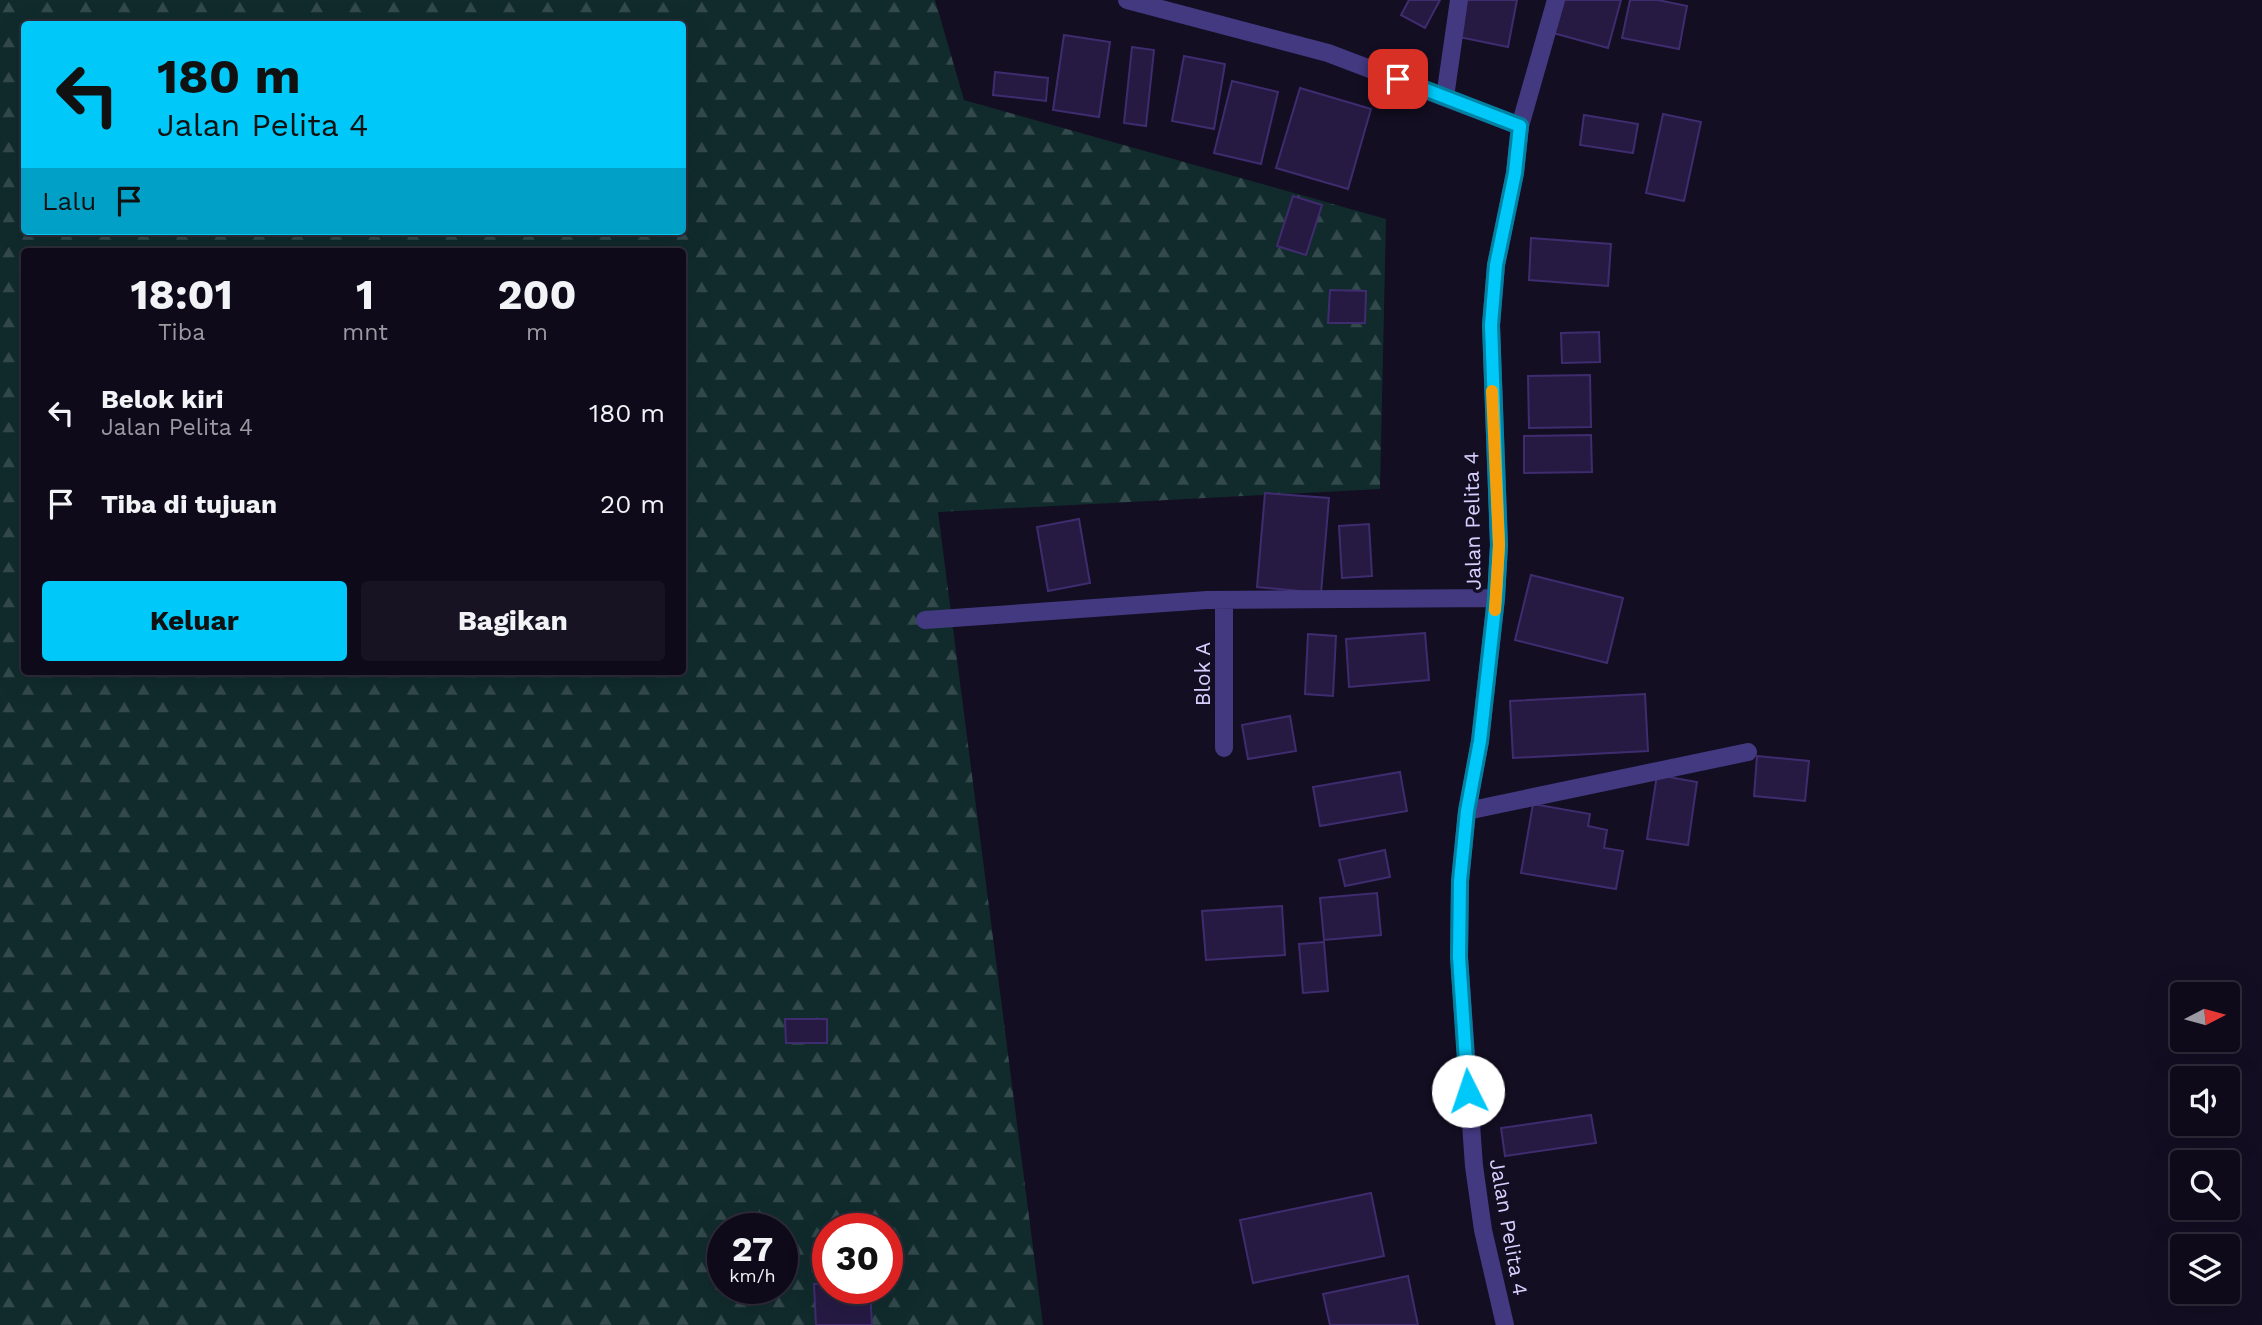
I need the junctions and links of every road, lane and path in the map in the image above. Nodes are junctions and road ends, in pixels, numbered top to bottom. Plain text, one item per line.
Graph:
1 (1127, 0) edge
2 (1459, 0) edge
3 (1556, 0) edge
4 (1445, 97) junction
5 (1520, 126) junction
6 (1496, 598) junction
7 (1224, 600) junction
8 (926, 620) dead end
9 (1224, 748) dead end
10 (1748, 752) dead end
11 (1467, 811) junction
12 (1505, 1325) edge

1 - 4 street
2 - 4 street
3 - 5 street, Jalan Pelita 4
4 - 5 street
5 - 6 street, Jalan Pelita 4
6 - 7 street
6 - 11 street, Jalan Pelita 4
7 - 8 street
7 - 9 street, Blok A
10 - 11 street
11 - 12 street, Jalan Pelita 4

